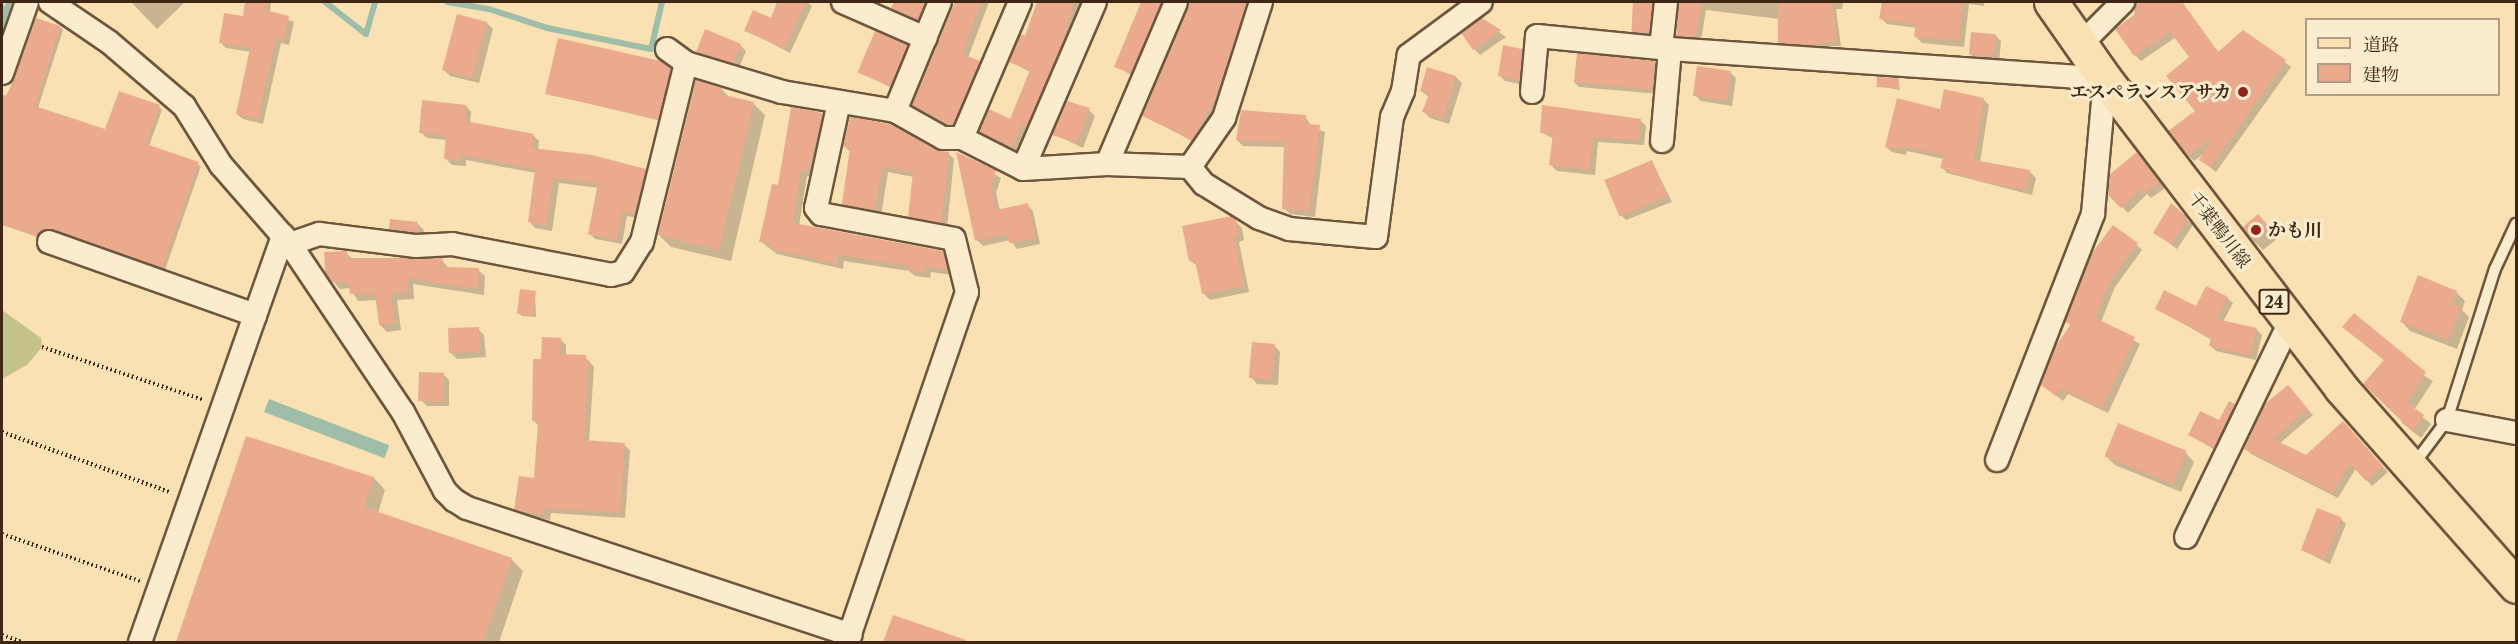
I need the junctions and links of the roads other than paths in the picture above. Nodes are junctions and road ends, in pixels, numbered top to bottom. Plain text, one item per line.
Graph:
1 (27, 2) edge
2 (50, 2) edge
3 (843, 2) edge
4 (940, 2) edge
5 (1020, 2) edge
6 (1095, 2) edge
7 (1176, 2) edge
8 (1261, 2) edge
9 (1481, 2) edge
10 (1666, 2) edge
11 (2051, 2) edge
12 (2123, 2) edge
13 (925, 38) junction
14 (2080, 45) junction
15 (667, 49) dead end
16 (1665, 49) junction
17 (686, 63) junction
18 (2, 73) edge
19 (2105, 79) junction
20 (1532, 92) dead end
21 (839, 102) junction
22 (895, 111) junction
23 (962, 138) junction
24 (1662, 141) dead end
25 (1107, 164) junction
26 (1190, 167) junction
27 (1023, 169) junction
28 (2517, 224) edge
29 (286, 240) junction
30 (49, 242) dead end
31 (255, 315) junction
32 (2290, 322) junction
33 (2447, 420) junction
34 (2517, 433) edge
35 (1997, 460) dead end
36 (2411, 468) junction
37 (2186, 537) dead end
38 (2517, 586) edge
39 (848, 639) edge
40 (140, 642) edge

1 - 18 street
2 - 29 street
3 - 13 street
4 - 13 street
5 - 23 street
6 - 27 street
7 - 25 street
8 - 26 street
9 - 26 street
10 - 16 street
11 - 14 main road, 千葉鴨川線 / 24
12 - 14 street
13 - 22 street
14 - 19 main road, 千葉鴨川線 / 24
15 - 17 street
16 - 19 street
16 - 20 street
16 - 24 street
17 - 21 street
17 - 29 street
19 - 32 main road, 千葉鴨川線 / 24
19 - 35 street
21 - 22 street
21 - 39 street
22 - 23 street
23 - 27 street
25 - 26 street
25 - 27 street
28 - 33 lane
29 - 31 street
29 - 39 street
30 - 31 street
31 - 40 street
32 - 36 main road, 千葉鴨川線 / 24
32 - 37 street
33 - 34 street
33 - 36 lane
36 - 38 main road, 千葉鴨川線 / 24

